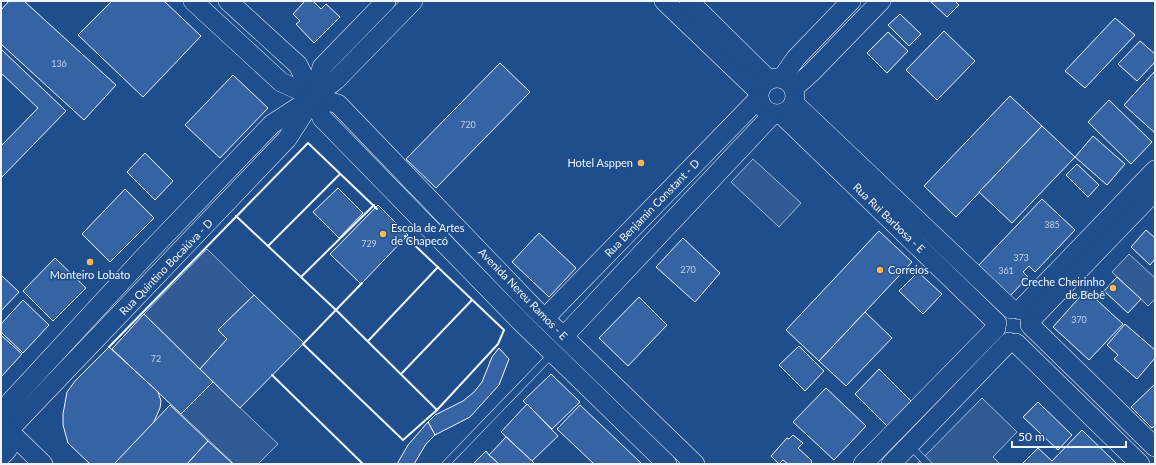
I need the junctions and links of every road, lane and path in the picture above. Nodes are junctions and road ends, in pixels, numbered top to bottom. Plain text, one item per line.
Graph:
1 (194, 1) edge
2 (228, 1) edge
3 (386, 1) edge
4 (413, 1) edge
5 (664, 1) edge
6 (689, 1) edge
7 (851, 1) edge
8 (881, 1) edge
9 (776, 96) junction
10 (314, 97) junction
11 (1155, 170) edge
12 (1155, 191) edge
13 (1122, 214) junction
14 (575, 287) junction
15 (594, 304) junction
16 (1023, 316) junction
17 (545, 318) junction
18 (996, 325) junction
19 (564, 336) junction
20 (1012, 343) junction
21 (553, 353) junction
22 (1, 412) edge
23 (7, 428) edge
24 (909, 445) junction
25 (1155, 447) edge
26 (1, 456) edge
27 (43, 464) edge
28 (446, 464) edge
29 (667, 464) edge
30 (695, 464) edge
31 (863, 464) edge
32 (891, 464) edge
33 (928, 464) edge
34 (1140, 464) edge

1 - 10 street, Avenida Nereu Ramos - E
2 - 10 street, Avenida Nereu Ramos - E
3 - 10 street, Rua Quintino Bocaiúva - D
4 - 10 street, Rua Quintino Bocaiúva - D
5 - 9 street, Rua Rui Barbosa - E
6 - 9 street, Rua Rui Barbosa - E
7 - 9 street, Rua Benjamin Constant - D
8 - 9 street
9 - 14 street, Rua Benjamin Constant - D
9 - 15 street, Rua Benjamin Constant - D
9 - 16 street, Rua Rui Barbosa - E
9 - 18 street, Rua Rui Barbosa - E
10 - 17 street, Avenida Nereu Ramos - E
10 - 21 street, Avenida Nereu Ramos - E
10 - 22 street, Rua Quintino Bocaiúva - D
10 - 23 street, Rua Quintino Bocaiúva - D
11 - 13 street
12 - 13 street
13 - 16 street
14 - 15 street
14 - 17 street, Rua Benjamin Constant - D
15 - 19 street, Rua Benjamin Constant - D
16 - 18 street
16 - 20 street
16 - 25 street, Rua Rui Barbosa - E
17 - 19 street, Avenida Nereu Ramos - E
18 - 20 street
18 - 31 street
19 - 30 street, Avenida Nereu Ramos - E
20 - 24 street
20 - 34 street
21 - 28 lane
21 - 29 street, Avenida Nereu Ramos - E
23 - 26 street
23 - 27 street
24 - 32 street
24 - 33 lane

